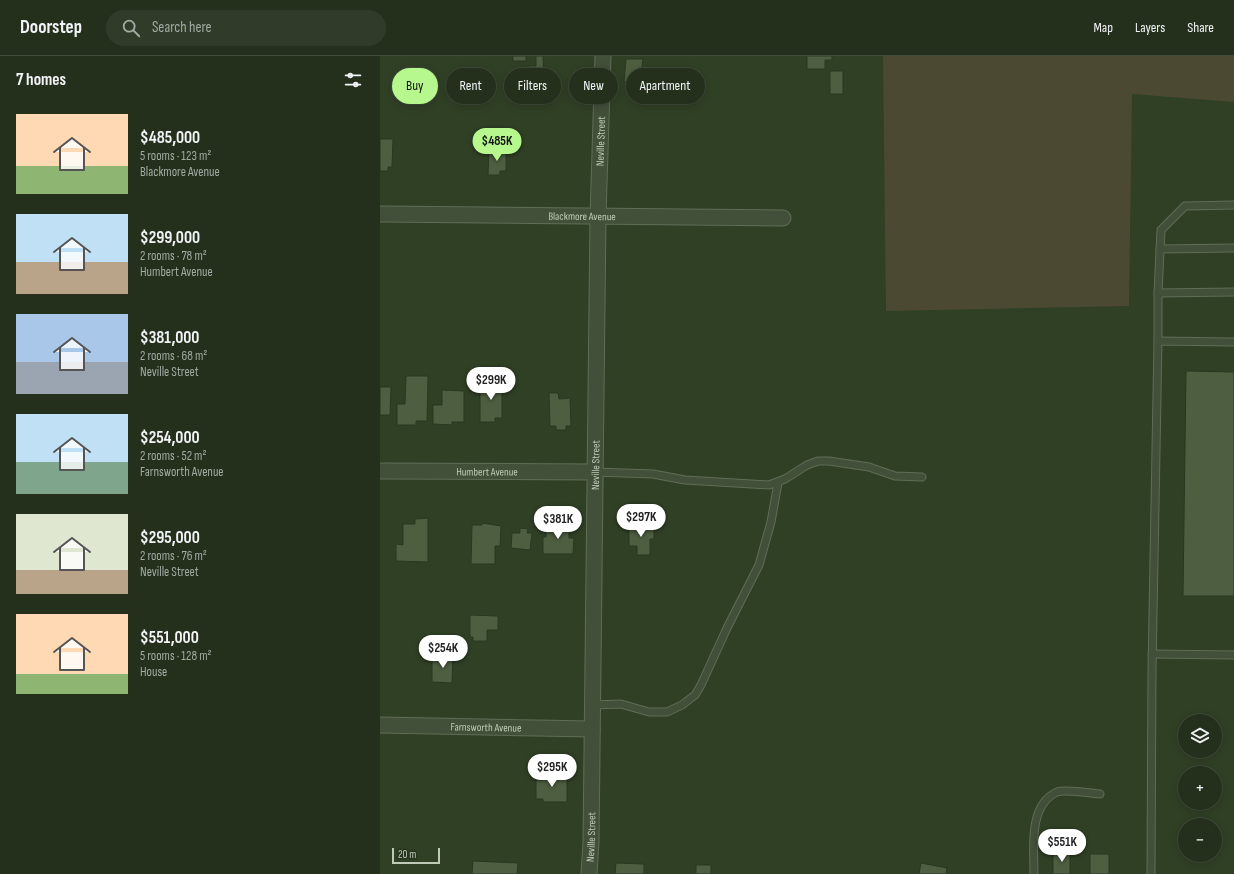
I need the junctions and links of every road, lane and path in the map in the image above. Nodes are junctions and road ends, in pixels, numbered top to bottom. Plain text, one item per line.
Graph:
1 (603, 56) edge
2 (1234, 206) edge
3 (380, 214) edge
4 (598, 216) junction
5 (783, 218) dead end
6 (1234, 248) edge
7 (1160, 249) junction
8 (1234, 292) edge
9 (1158, 293) junction
10 (1158, 341) junction
11 (1234, 342) edge
12 (380, 470) edge
13 (594, 472) junction
14 (922, 477) dead end
15 (778, 483) junction
16 (1152, 654) junction
17 (1234, 655) edge
18 (592, 705) junction
19 (380, 725) edge
20 (592, 729) junction
21 (1100, 794) dead end
22 (589, 874) edge
23 (1034, 874) edge
24 (1151, 874) edge

1 - 4 street, Neville Street
2 - 7 lane
3 - 4 street, Blackmore Avenue
4 - 5 street, Blackmore Avenue
4 - 13 street, Neville Street
6 - 7 lane
7 - 9 lane
8 - 9 lane
9 - 10 lane
10 - 11 lane
10 - 16 lane
12 - 13 street, Humbert Avenue
13 - 15 lane
13 - 18 street, Neville Street
14 - 15 lane
15 - 18 lane
16 - 17 lane
16 - 24 lane
18 - 20 street, Neville Street
19 - 20 street, Farnsworth Avenue
20 - 22 street, Neville Street
21 - 23 lane

